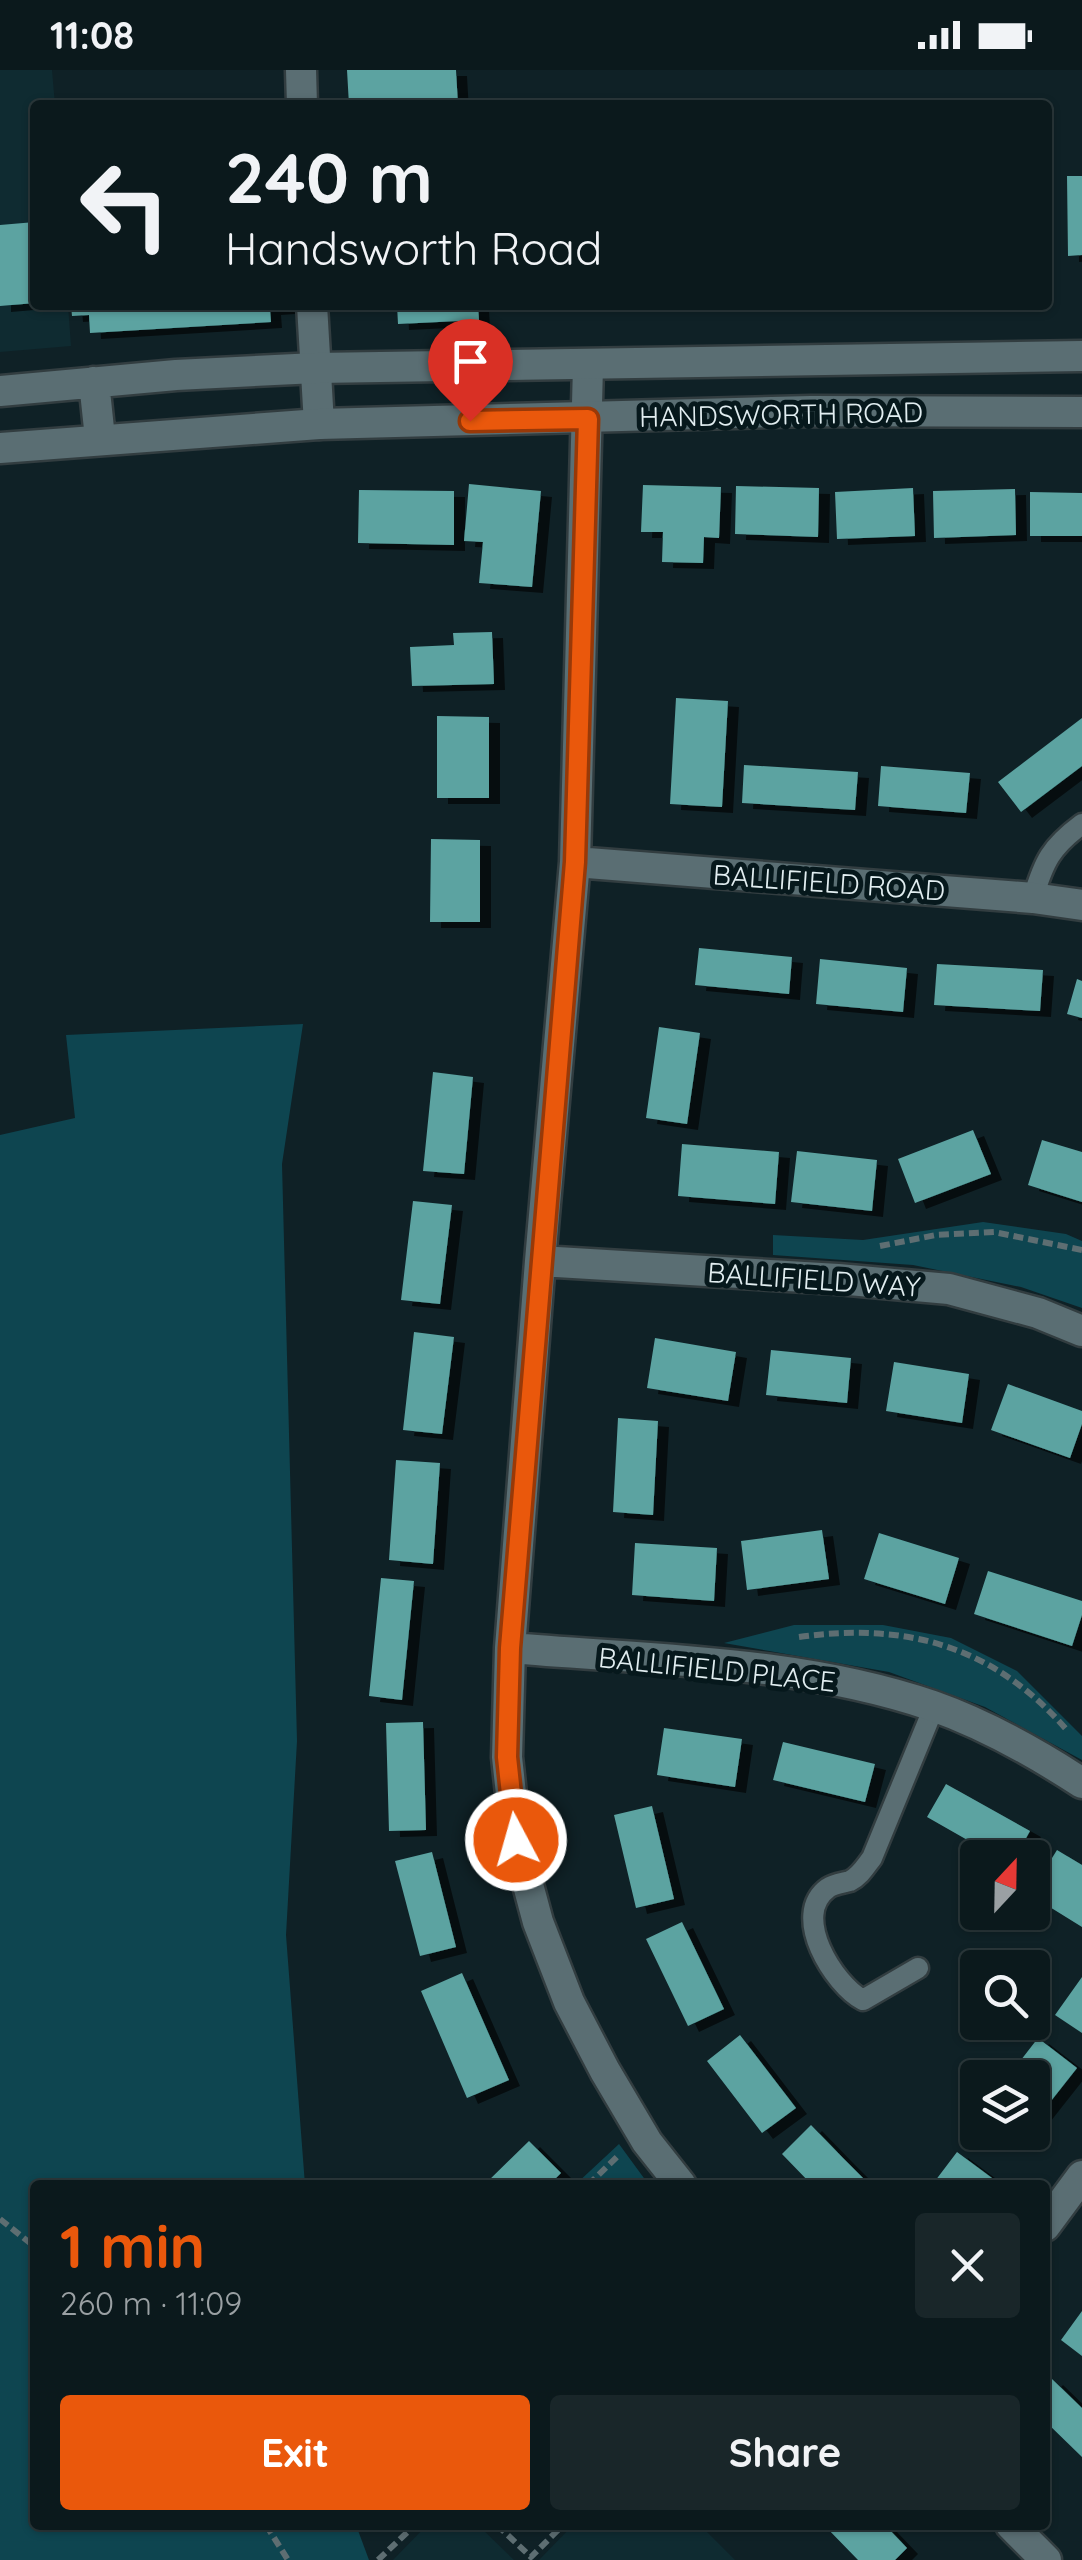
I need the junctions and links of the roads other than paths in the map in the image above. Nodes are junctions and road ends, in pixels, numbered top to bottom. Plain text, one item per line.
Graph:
1 (301, 70) edge
2 (302, 100) edge
3 (312, 310) edge
4 (1082, 356) edge
5 (588, 366) junction
6 (316, 368) junction
7 (94, 382) junction
8 (0, 391) edge
9 (1082, 412) edge
10 (588, 419) junction
11 (319, 424) junction
12 (100, 438) junction
13 (0, 448) edge
14 (1082, 824) edge
15 (575, 862) junction
16 (1033, 898) junction
17 (1082, 906) edge
18 (540, 1260) junction
19 (1082, 1330) edge
20 (510, 1648) junction
21 (934, 1707) junction
22 (1082, 1782) edge
23 (918, 1968) dead end
24 (1082, 2176) edge
25 (667, 2180) edge
26 (1050, 2219) edge
27 (1016, 2530) edge
28 (1046, 2560) edge

1 - 2 street
3 - 6 street
4 - 5 street, HANDSWORTH ROAD
5 - 6 street, HANDSWORTH ROAD
5 - 10 street
6 - 7 street, HANDSWORTH ROAD
6 - 11 street
7 - 8 street, HANDSWORTH ROAD
7 - 12 street
9 - 10 street, HANDSWORTH ROAD
10 - 11 street, HANDSWORTH ROAD
10 - 15 street
11 - 12 street, HANDSWORTH ROAD
12 - 13 street, HANDSWORTH ROAD
14 - 16 lane
15 - 16 street, BALLIFIELD ROAD
15 - 18 street
16 - 17 street, BALLIFIELD ROAD
18 - 19 street, BALLIFIELD WAY
18 - 20 street
20 - 21 street, BALLIFIELD PLACE
20 - 25 street
21 - 22 street, BALLIFIELD PLACE
21 - 23 lane
24 - 26 street
27 - 28 street

